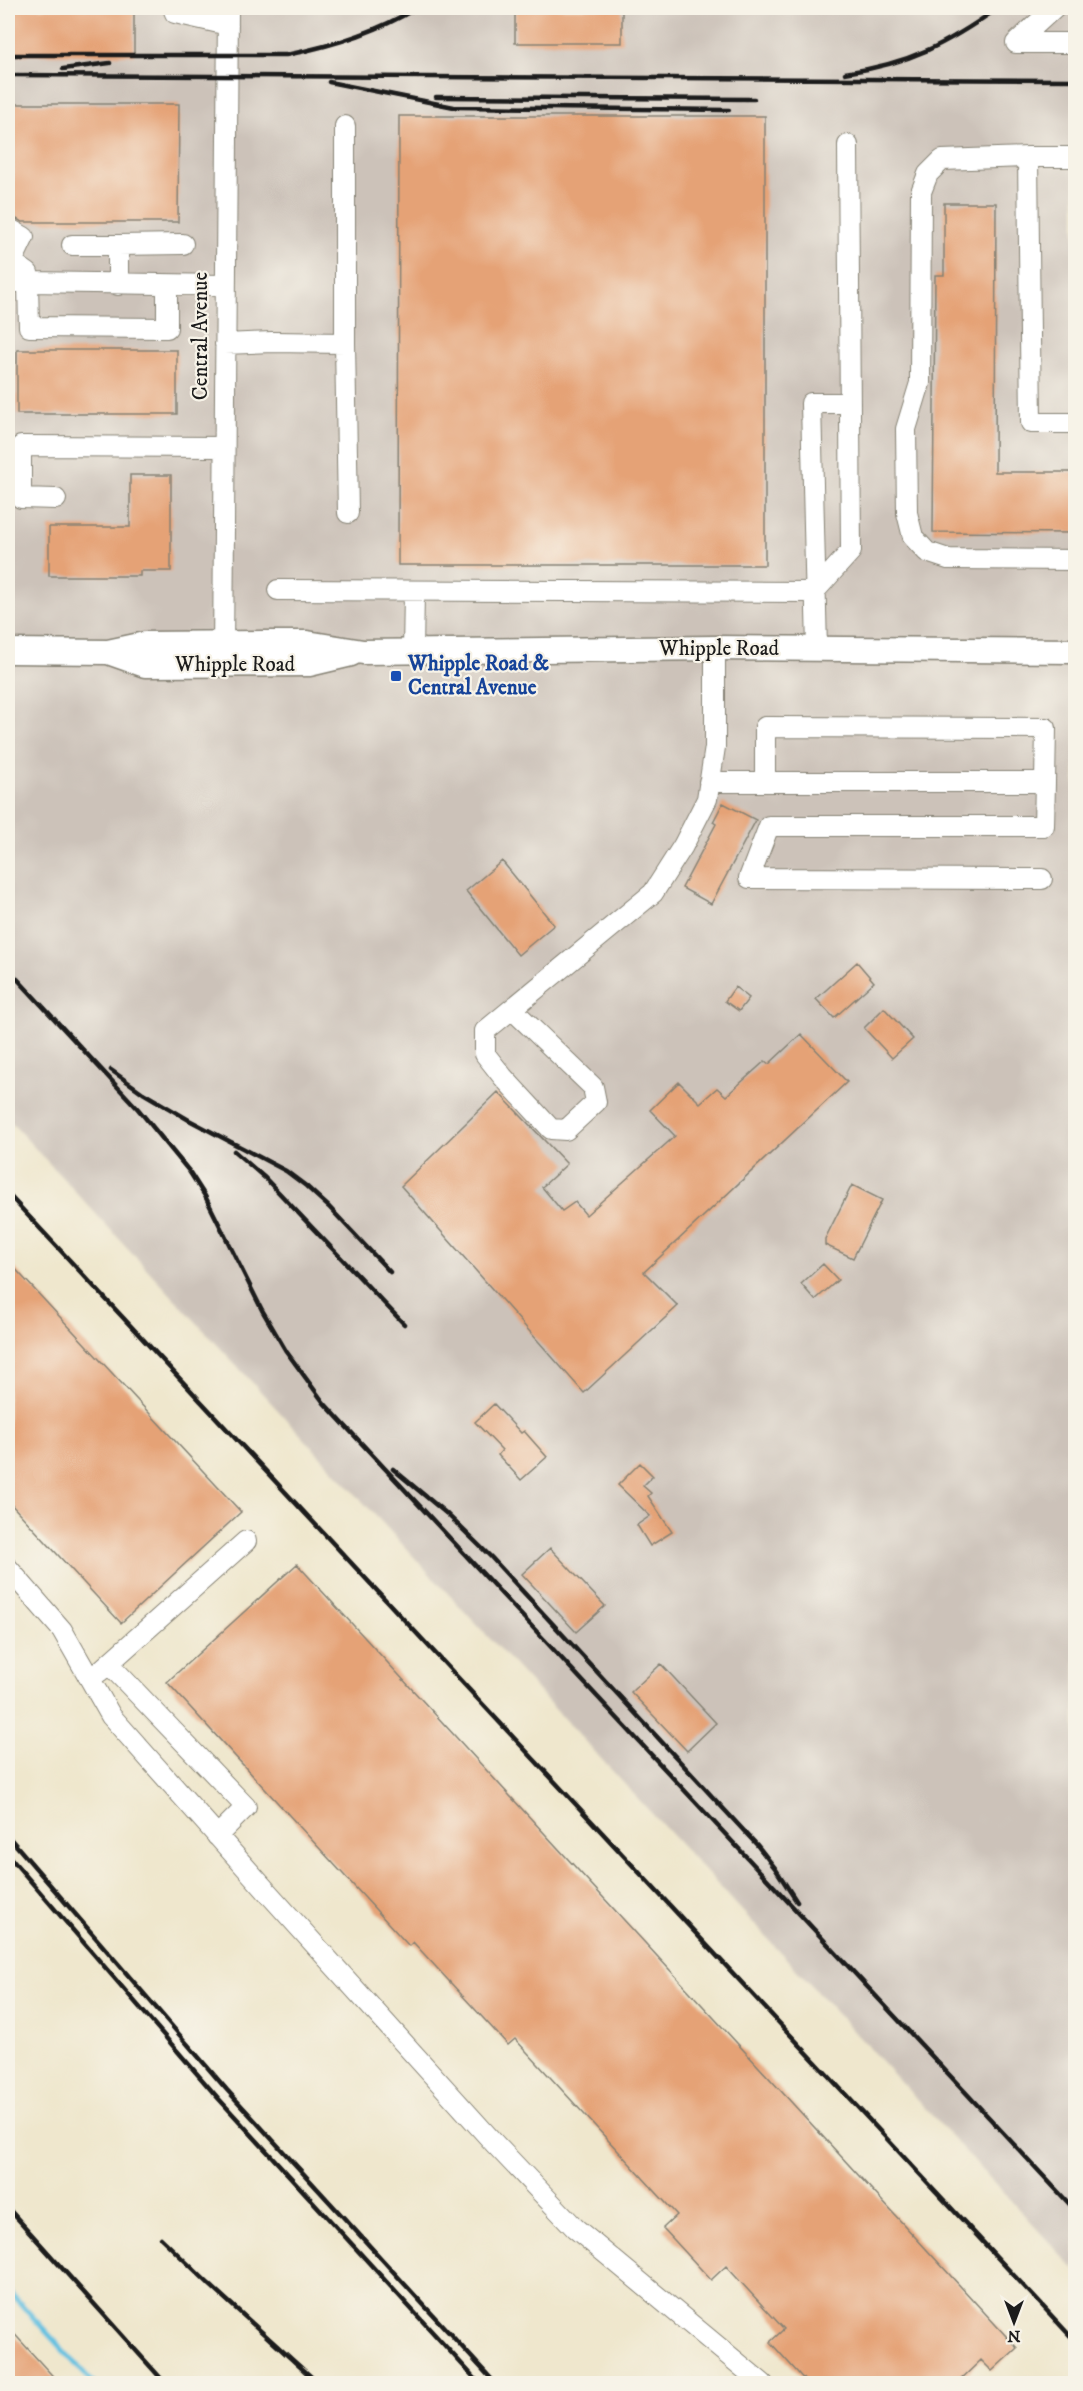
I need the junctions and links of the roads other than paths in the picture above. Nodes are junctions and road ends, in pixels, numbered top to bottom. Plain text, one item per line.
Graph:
1 (172, 8) edge
2 (1054, 8) edge
3 (228, 16) edge
4 (1076, 43) edge
5 (345, 126) dead end
6 (848, 146) dead end
7 (1028, 157) junction
8 (1076, 157) edge
9 (8, 228) edge
10 (183, 244) dead end
11 (72, 245) dead end
12 (118, 245) junction
13 (10, 261) edge
14 (8, 282) edge
15 (28, 282) junction
16 (117, 285) junction
17 (167, 285) junction
18 (225, 285) junction
19 (345, 343) junction
20 (225, 344) junction
21 (850, 403) junction
22 (1076, 423) edge
23 (224, 447) junction
24 (56, 499) dead end
25 (348, 513) dead end
26 (1076, 560) edge
27 (278, 590) dead end
28 (414, 592) junction
29 (814, 592) junction
30 (715, 648) junction
31 (817, 649) junction
32 (8, 651) edge
33 (1076, 651) edge
34 (413, 652) junction
35 (223, 654) junction
36 (709, 783) junction
37 (765, 783) junction
38 (1045, 783) junction
39 (1042, 879) dead end
40 (512, 1009) junction
41 (246, 1541) dead end
42 (8, 1568) edge
43 (108, 1664) junction
44 (91, 1680) junction
45 (217, 1836) junction
46 (763, 2384) edge

1 - 3 street
2 - 4 street
3 - 18 street, Central Avenue
5 - 19 street
6 - 21 street
7 - 8 street
7 - 22 street
7 - 26 street
9 - 13 street
10 - 12 street
11 - 12 street
12 - 16 street
13 - 15 street
14 - 15 street
15 - 16 street
15 - 17 street
16 - 17 street
17 - 18 street
18 - 20 street, Central Avenue
19 - 20 street
19 - 25 street
20 - 23 street, Central Avenue
21 - 29 street
21 - 29 street
23 - 24 street
23 - 35 street, Central Avenue
27 - 28 street
28 - 29 street
28 - 34 street
29 - 31 street
30 - 31 main road, Whipple Road
30 - 34 main road, Whipple Road
30 - 36 street
31 - 33 main road, Whipple Road
32 - 35 main road, Whipple Road
34 - 35 main road, Whipple Road
36 - 37 street
36 - 40 street
37 - 38 street
37 - 38 street
38 - 39 street
40 - 40 street
41 - 43 street
42 - 44 street
43 - 44 street
43 - 45 street
44 - 45 street
45 - 46 street

